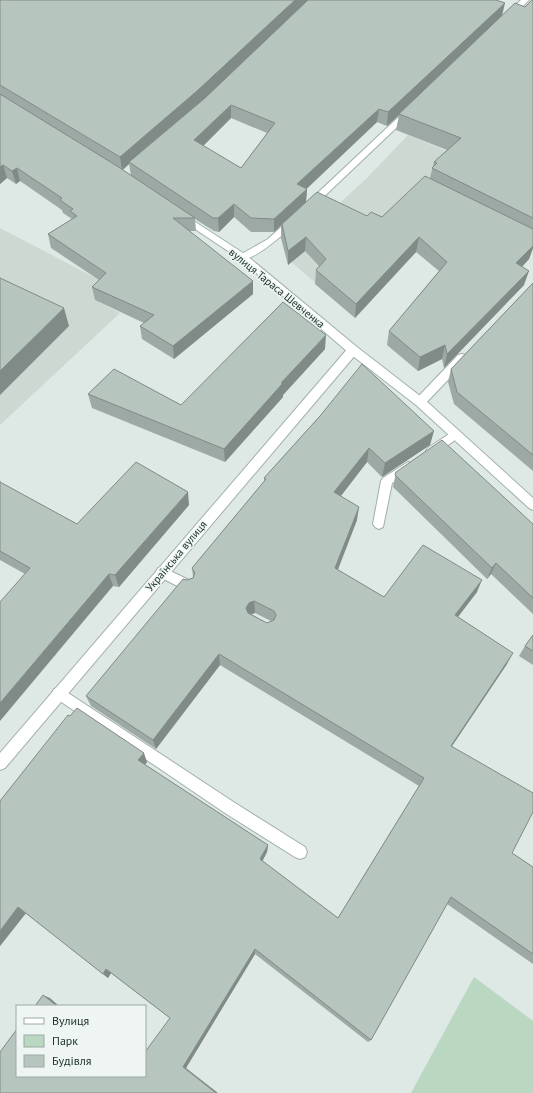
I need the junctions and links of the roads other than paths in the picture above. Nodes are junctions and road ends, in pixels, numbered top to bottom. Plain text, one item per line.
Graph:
1 (524, 0) edge
2 (502, 22) edge
3 (418, 103) edge
4 (173, 210) edge
5 (243, 257) junction
6 (352, 350) junction
7 (469, 351) edge
8 (420, 402) junction
9 (455, 434) junction
10 (533, 505) edge
11 (379, 524) dead end
12 (162, 572) junction
13 (190, 586) edge
14 (59, 693) junction
15 (0, 763) edge
16 (300, 852) dead end

1 - 2 street
3 - 5 street
4 - 5 street, вулиця Тараса Шевченка
5 - 6 street, вулиця Тараса Шевченка
6 - 8 street, вулиця Тараса Шевченка
6 - 12 street, Українська вулиця
7 - 8 street
8 - 9 street, вулиця Тараса Шевченка
9 - 10 street, вулиця Тараса Шевченка
9 - 11 street
12 - 13 street
12 - 14 street, Українська вулиця
14 - 15 street, Українська вулиця
14 - 16 street

